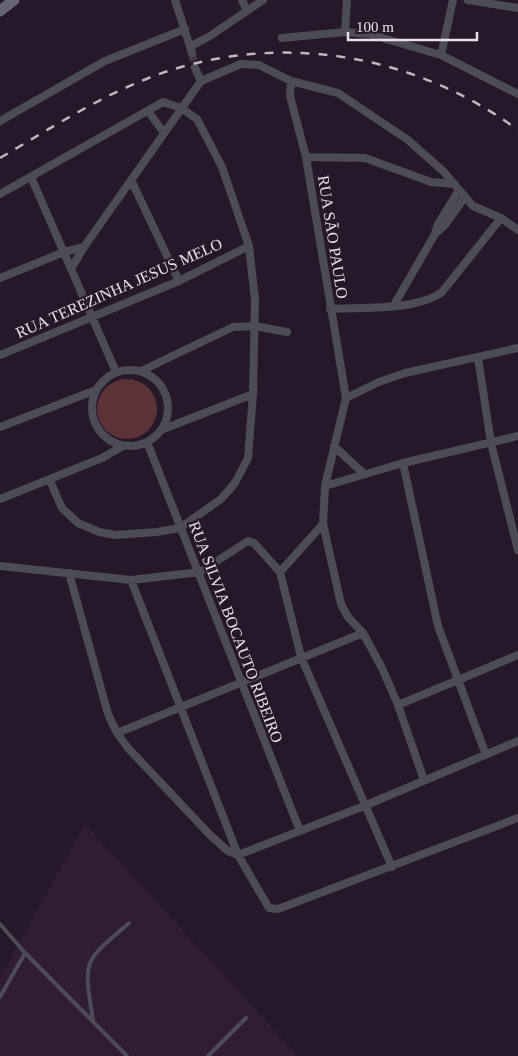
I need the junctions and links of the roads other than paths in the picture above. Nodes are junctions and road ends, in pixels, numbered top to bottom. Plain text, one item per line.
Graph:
1 (14, 0) edge
2 (175, 0) edge
3 (242, 0) edge
4 (263, 0) edge
5 (347, 0) edge
6 (453, 0) edge
7 (468, 0) edge
8 (518, 8) edge
9 (0, 11) edge
10 (247, 11) junction
11 (186, 29) junction
12 (345, 32) junction
13 (282, 38) dead end
14 (441, 54) junction
15 (195, 68) tunnel mouth
16 (201, 81) junction
17 (291, 81) junction
18 (518, 94) edge
19 (180, 108) junction
20 (148, 111) junction
21 (0, 121) edge
22 (164, 134) junction
23 (306, 157) junction
24 (31, 177) junction
25 (132, 182) junction
26 (457, 187) junction
27 (0, 194) edge
28 (465, 197) junction
29 (501, 218) junction
30 (518, 230) edge
31 (435, 234) junction
32 (84, 246) junction
33 (249, 246) junction
34 (64, 252) junction
35 (71, 269) junction
36 (0, 278) edge
37 (179, 281) junction
38 (394, 305) junction
39 (330, 309) junction
40 (91, 318) junction
41 (254, 326) junction
42 (287, 332) dead end
43 (518, 348) edge
44 (0, 355) edge
45 (478, 358) junction
46 (141, 371) junction
47 (116, 372) junction
48 (96, 390) junction
49 (253, 394) junction
50 (346, 398) junction
51 (0, 427) edge
52 (161, 430) junction
53 (518, 436) edge
54 (108, 440) junction
55 (147, 442) junction
56 (491, 443) junction
57 (123, 446) junction
58 (334, 446) junction
59 (102, 458) junction
60 (402, 463) junction
61 (363, 473) junction
62 (50, 481) junction
63 (325, 486) junction
64 (0, 499) edge
65 (324, 524) junction
66 (180, 528) junction
67 (516, 534) edge
68 (518, 550) edge
69 (0, 566) edge
70 (200, 572) junction
71 (280, 572) junction
72 (69, 573) junction
73 (131, 580) junction
74 (363, 633) junction
75 (518, 655) edge
76 (301, 657) junction
77 (458, 679) junction
78 (240, 684) junction
79 (398, 705) junction
80 (180, 707) junction
81 (117, 733) junction
82 (518, 741) edge
83 (486, 755) junction
84 (424, 780) junction
85 (364, 806) junction
86 (518, 818) edge
87 (300, 831) junction
88 (238, 855) junction
89 (392, 867) junction
90 (130, 922) dead end
91 (0, 924) edge
92 (25, 954) junction
93 (0, 997) edge
94 (246, 1018) dead end
95 (92, 1020) junction
96 (127, 1056) edge
97 (208, 1056) edge

1 - 9 main road
2 - 11 street
3 - 10 street
4 - 10 street
5 - 12 street
6 - 14 street
7 - 8 street
10 - 11 street
11 - 21 street
12 - 13 street
12 - 14 street
14 - 18 street
15 - 16 street
16 - 17 street
16 - 19 street
17 - 23 street, RUA SÃO PAULO
17 - 26 street
19 - 20 street
19 - 22 street
19 - 33 street
20 - 22 street
20 - 24 street
22 - 25 street
23 - 26 street
23 - 39 street, RUA SÃO PAULO
24 - 27 street
24 - 34 street
25 - 32 street
25 - 37 street
26 - 28 street
26 - 31 street
28 - 29 street
28 - 31 street
29 - 30 street
29 - 38 street
31 - 38 street
32 - 34 street
32 - 35 street
33 - 37 street, RUA TEREZINHA JESUS MELO
33 - 41 street
34 - 35 street
34 - 36 street
35 - 40 street
37 - 40 street, RUA TEREZINHA JESUS MELO
38 - 39 street
39 - 50 street, RUA SÃO PAULO
40 - 44 street, RUA TEREZINHA JESUS MELO
40 - 47 street
41 - 42 street
41 - 46 street
41 - 49 street
43 - 45 street
45 - 50 street
45 - 56 street
46 - 47 street
46 - 52 street
47 - 48 street
48 - 51 street
48 - 54 street
49 - 52 street
49 - 66 street
50 - 58 street
52 - 55 street
53 - 56 street
54 - 57 street
54 - 59 street
55 - 57 street
55 - 66 street, RUA SILVIA BOCAUTO RIBEIRO
56 - 60 street
56 - 67 street
57 - 59 street
58 - 61 street
58 - 63 street
59 - 62 street
60 - 61 street
60 - 77 street
61 - 63 street
62 - 64 street
62 - 66 street
63 - 65 street
65 - 71 street
65 - 74 street
66 - 70 street, RUA SILVIA BOCAUTO RIBEIRO
67 - 68 street
69 - 72 street
70 - 71 street
70 - 73 street
70 - 78 street, RUA SILVIA BOCAUTO RIBEIRO
71 - 76 street
72 - 73 street
72 - 81 street
73 - 80 street
74 - 76 street
74 - 79 street
75 - 77 street
76 - 78 street
76 - 85 street
77 - 79 street
77 - 83 street
78 - 80 street
78 - 87 street, RUA SILVIA BOCAUTO RIBEIRO
79 - 84 street
80 - 81 street
80 - 88 street
81 - 88 street
82 - 83 street
83 - 84 street
84 - 85 street
85 - 87 street
85 - 89 street
86 - 89 street
87 - 88 street
88 - 89 street
90 - 95 lane
91 - 92 lane
92 - 93 lane
92 - 95 lane
94 - 97 lane
95 - 96 lane

